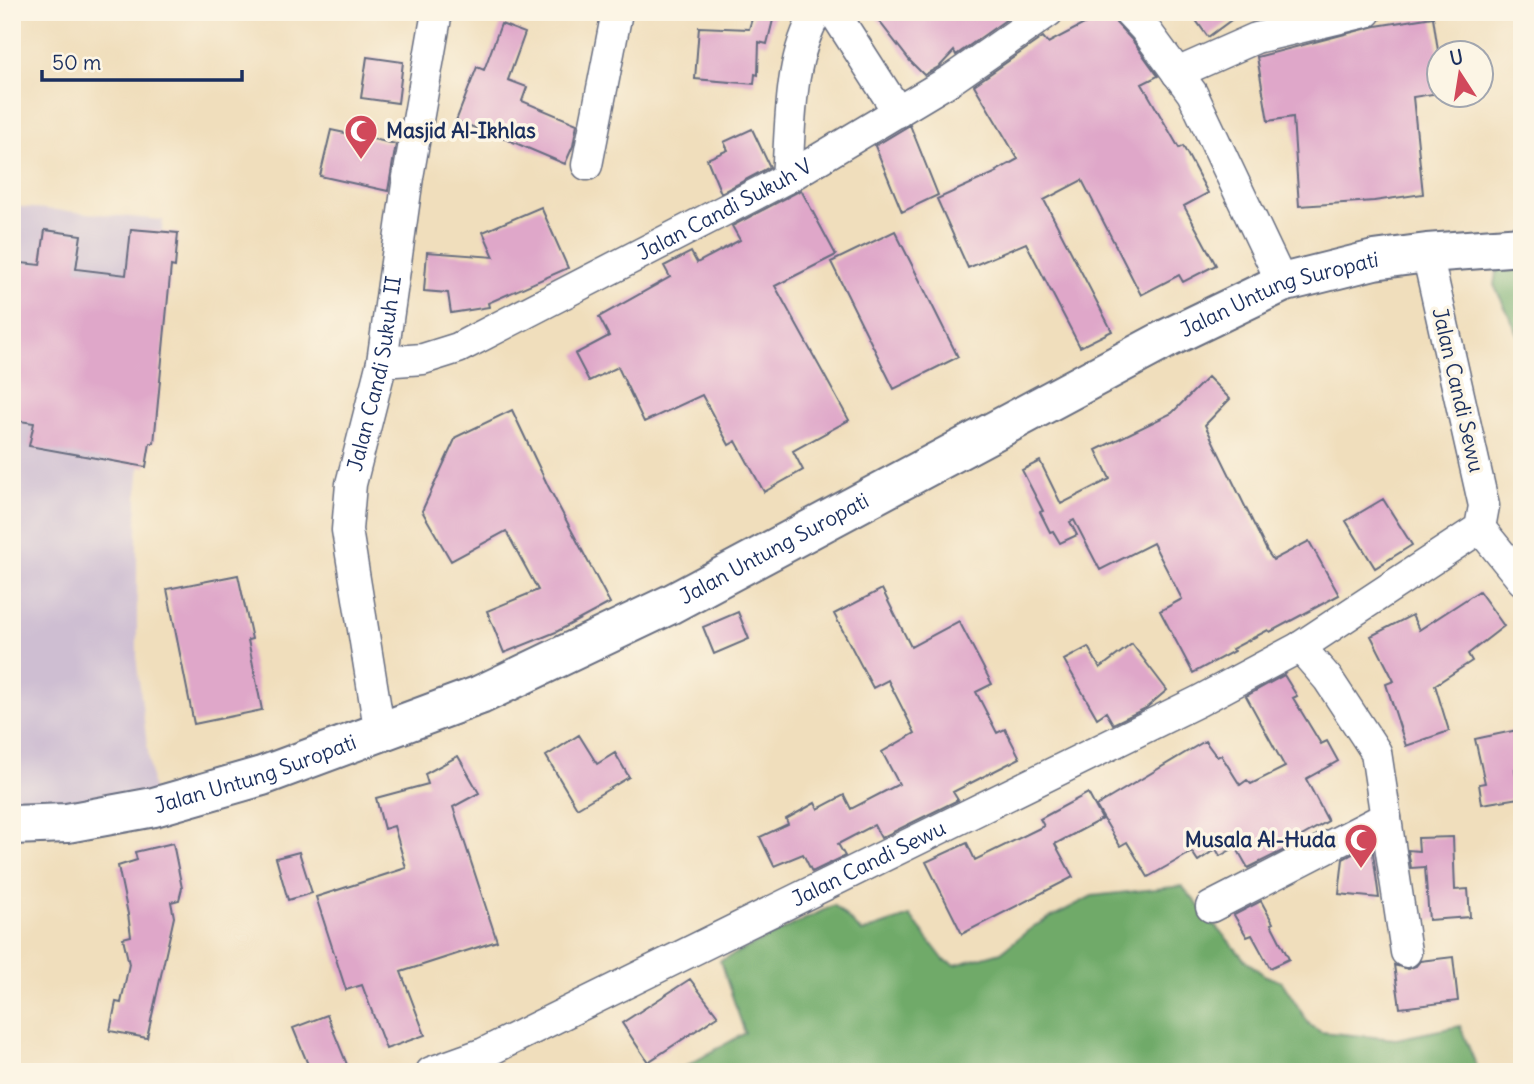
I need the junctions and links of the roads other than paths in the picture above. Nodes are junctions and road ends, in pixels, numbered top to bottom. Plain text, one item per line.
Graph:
1 (437, 12) edge
2 (617, 12) edge
3 (817, 12) edge
4 (834, 12) edge
5 (1048, 12) edge
6 (1129, 12) edge
7 (1366, 12) edge
8 (1177, 73) junction
9 (898, 112) junction
10 (587, 165) dead end
11 (787, 178) junction
12 (1522, 246) edge
13 (1427, 253) junction
14 (1282, 283) junction
15 (382, 362) junction
16 (1480, 528) junction
17 (1522, 580) edge
18 (1300, 647) junction
19 (380, 734) junction
20 (1386, 817) junction
21 (12, 825) edge
22 (1211, 907) dead end
23 (1406, 952) dead end
24 (431, 1072) edge

1 - 15 street, Jalan Candi Sukuh II
2 - 10 street
3 - 11 street
4 - 9 street
5 - 9 street, Jalan Candi Sukuh V
6 - 8 street
7 - 8 street
8 - 14 street
9 - 11 street, Jalan Candi Sukuh V
11 - 15 street, Jalan Candi Sukuh V
12 - 13 main road, Jalan Untung Suropati
13 - 14 main road, Jalan Untung Suropati
13 - 16 street, Jalan Candi Sewu
14 - 19 main road, Jalan Untung Suropati
15 - 19 street, Jalan Candi Sukuh II
16 - 17 street
16 - 18 street, Jalan Candi Sewu
18 - 20 street
18 - 24 street, Jalan Candi Sewu
19 - 21 main road, Jalan Untung Suropati
20 - 22 street
20 - 23 street

